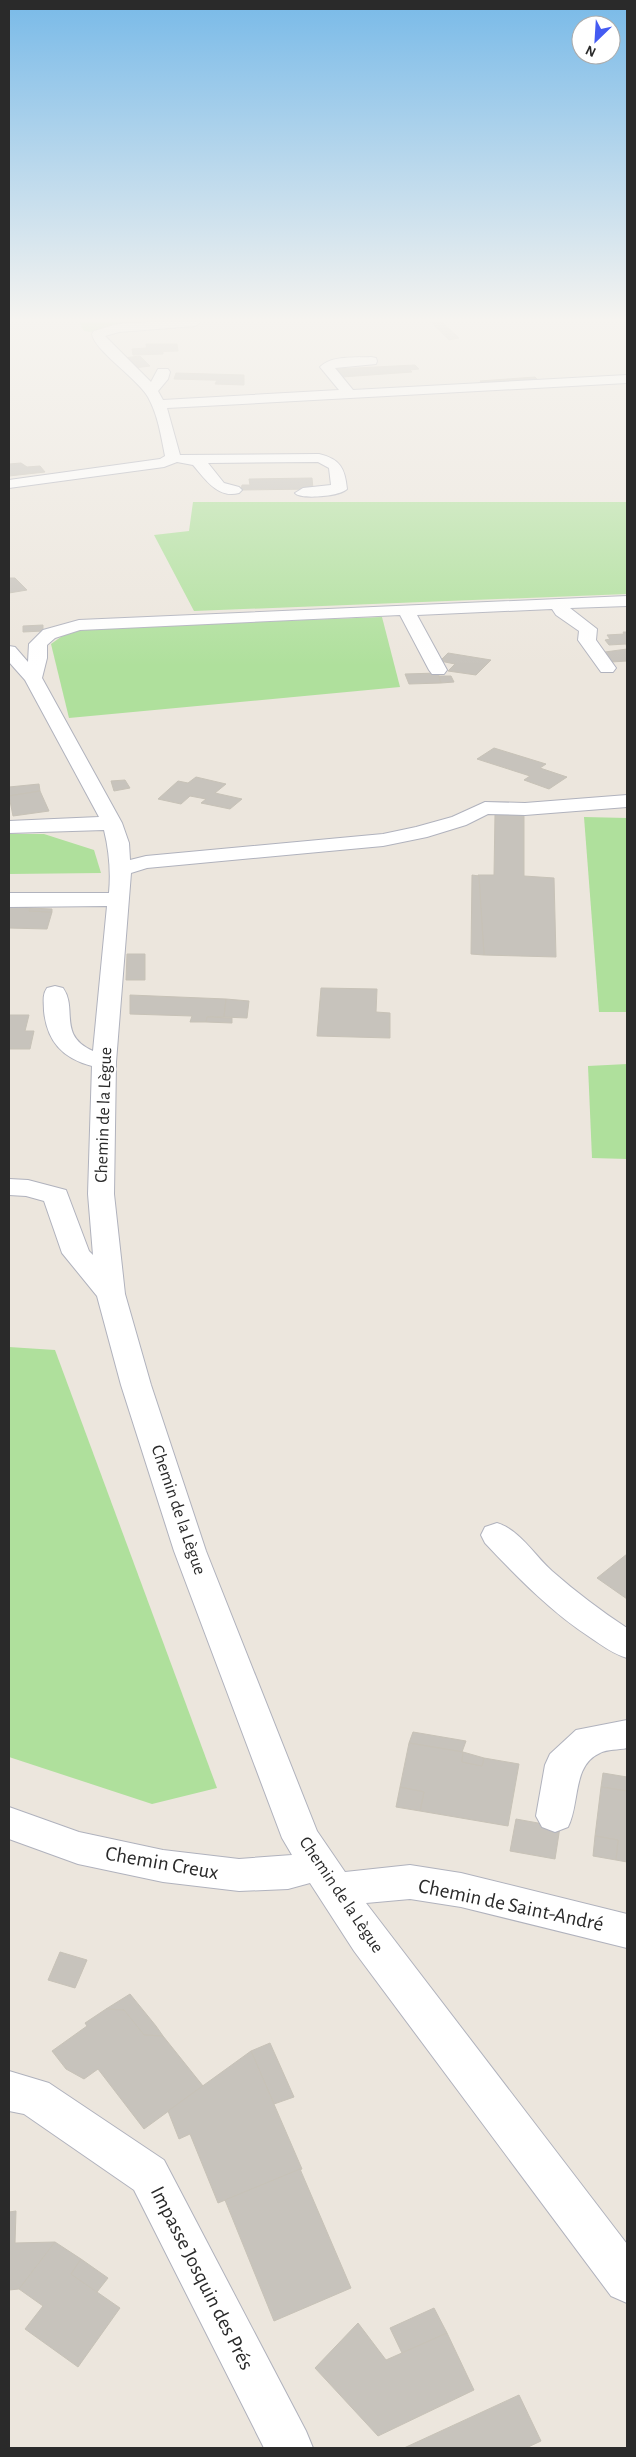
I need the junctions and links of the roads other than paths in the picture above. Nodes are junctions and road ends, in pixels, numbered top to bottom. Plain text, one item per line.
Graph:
1 (169, 437) edge
2 (178, 458) junction
3 (9, 484) edge
4 (234, 490) dead end
5 (303, 493) dead end
6 (627, 601) edge
7 (557, 604) junction
8 (406, 610) junction
9 (9, 651) edge
10 (606, 668) dead end
11 (438, 670) dead end
12 (33, 678) junction
13 (627, 801) edge
14 (112, 823) junction
15 (9, 827) edge
16 (120, 869) junction
17 (119, 899) junction
18 (9, 900) edge
19 (55, 993) dead end
20 (104, 1062) junction
21 (9, 1187) edge
22 (111, 1294) junction
23 (497, 1535) dead end
24 (627, 1645) edge
25 (627, 1734) edge
26 (554, 1816) dead end
27 (9, 1823) edge
28 (326, 1877) junction
29 (627, 1931) edge
30 (9, 2091) edge
31 (627, 2280) edge
32 (288, 2448) edge

1 - 2 street
2 - 3 street
2 - 4 street
2 - 5 street
6 - 7 street
7 - 8 street
7 - 10 street
8 - 11 street
8 - 12 street
9 - 12 street, Chemin de la Lègue
12 - 14 street, Chemin de la Lègue
13 - 16 street
14 - 15 street
14 - 16 street, Chemin de la Lègue
16 - 17 street, Chemin de la Lègue
17 - 18 street
17 - 20 street, Chemin de la Lègue
19 - 20 street
20 - 22 street, Chemin de la Lègue
21 - 22 street
22 - 28 street, Chemin de la Lègue
23 - 24 street
25 - 26 street
27 - 28 street, Chemin Creux
28 - 29 street, Chemin de Saint-André
28 - 31 street, Chemin de la Lègue
30 - 32 street, Impasse Josquin des Prés

